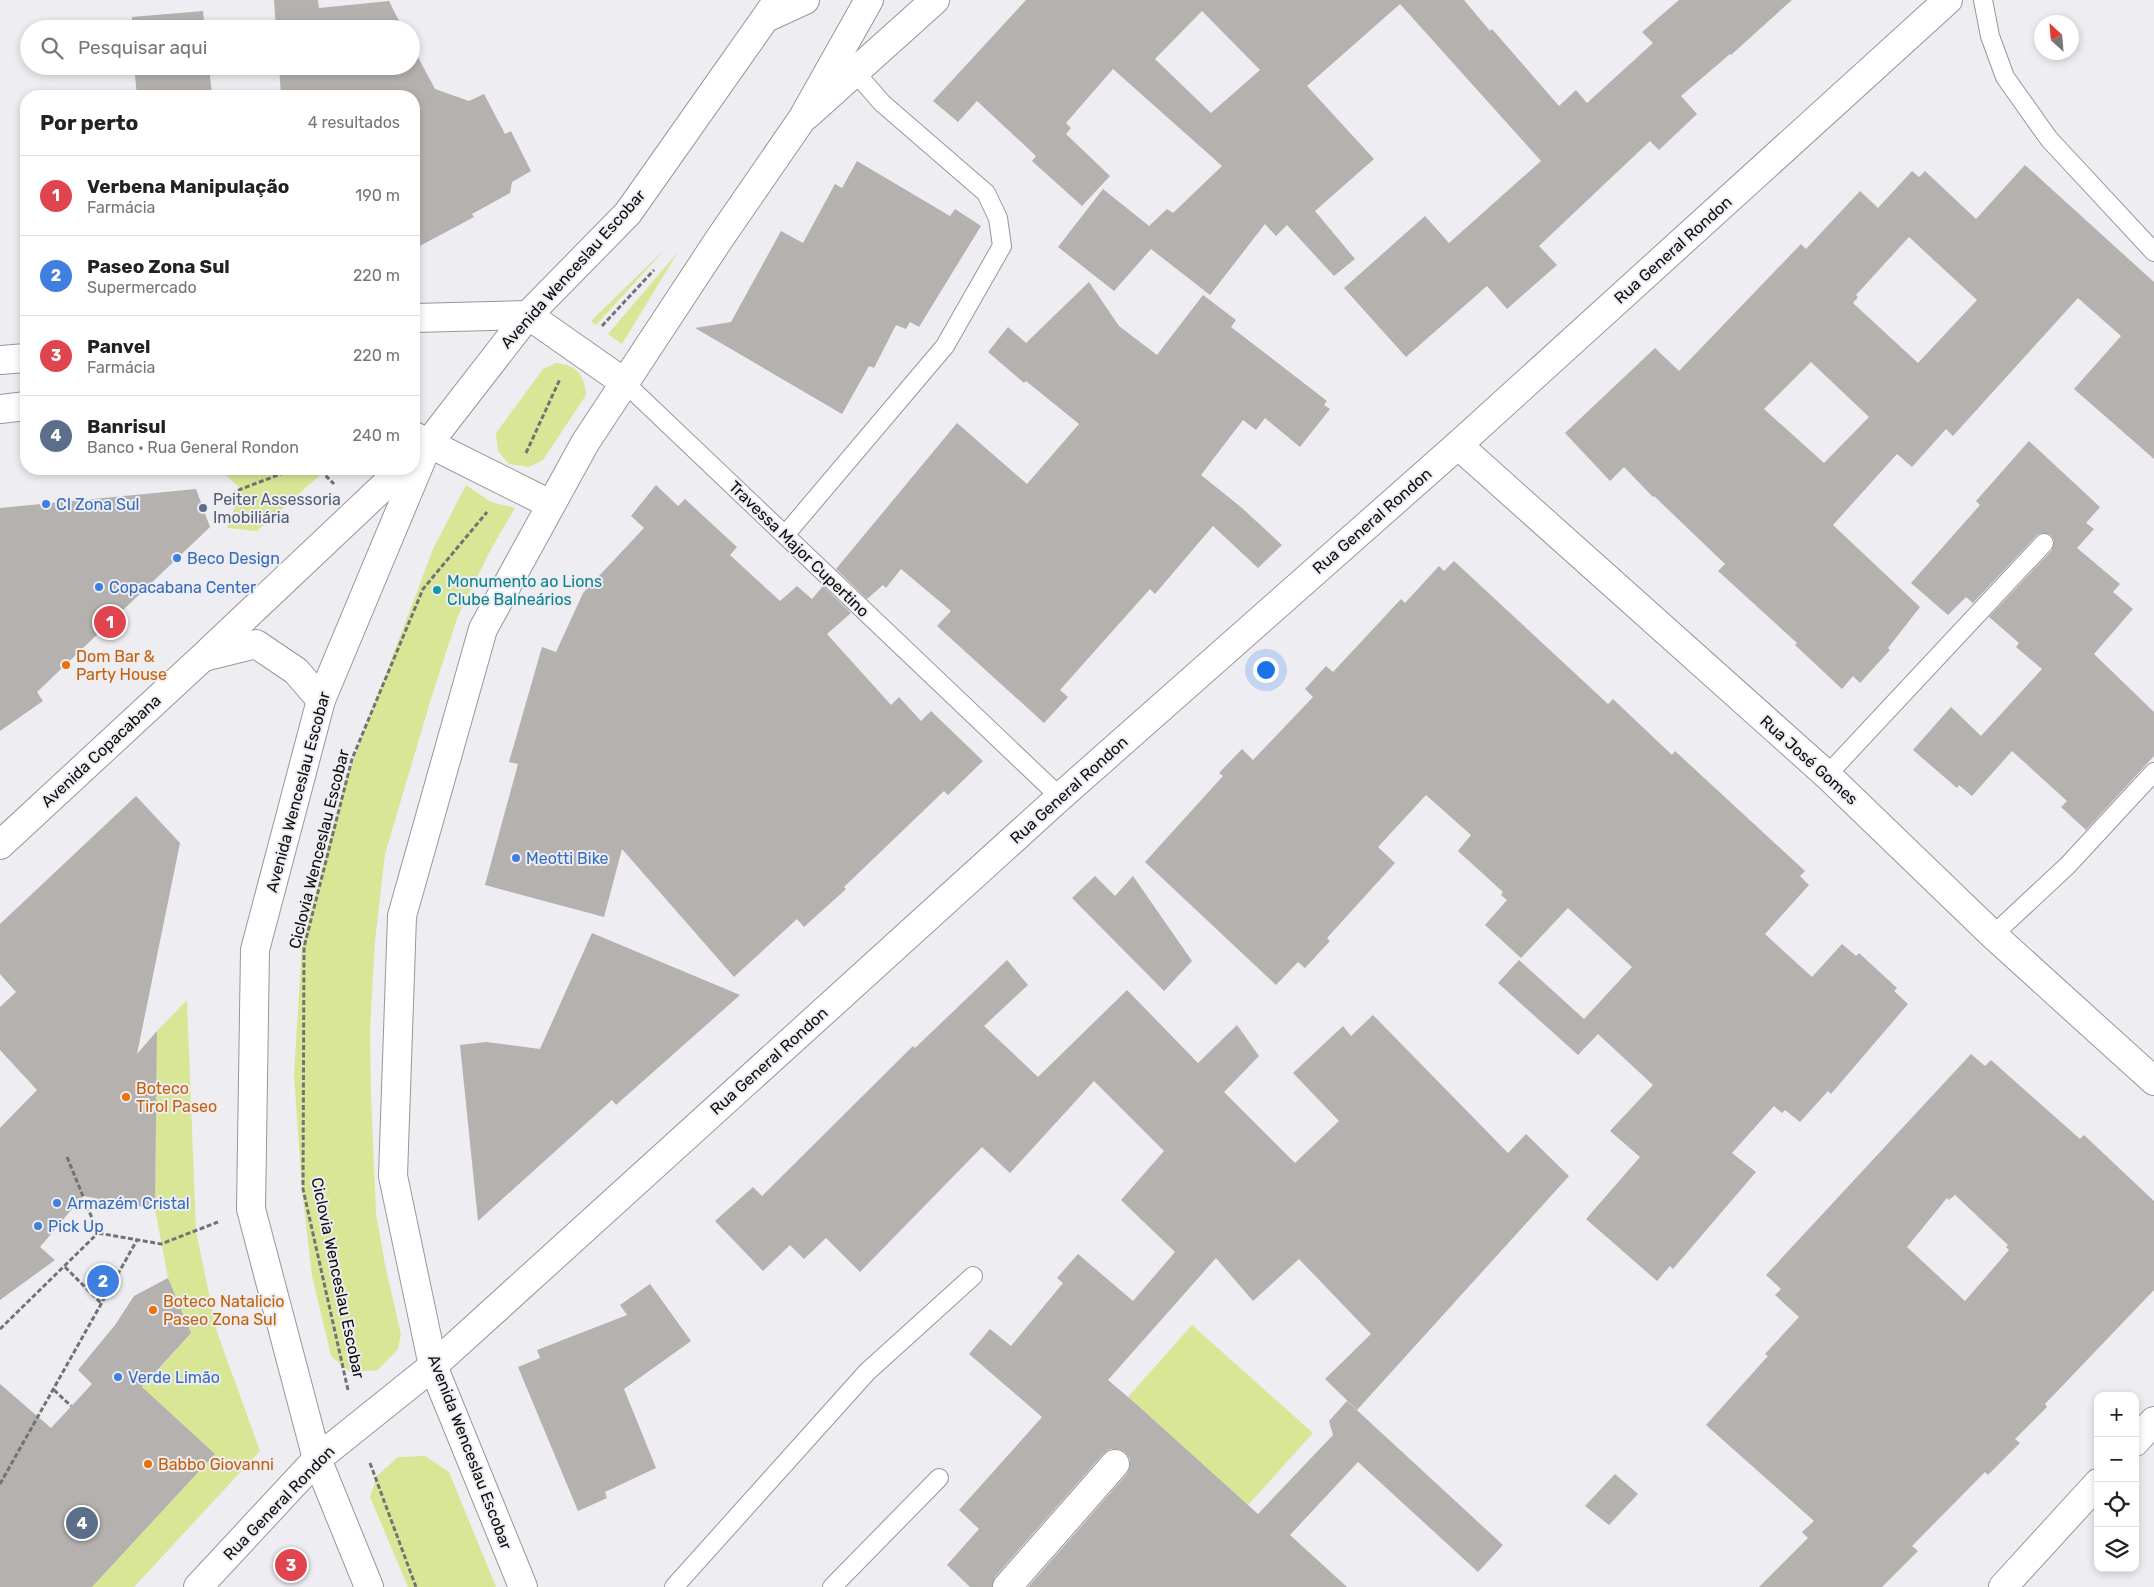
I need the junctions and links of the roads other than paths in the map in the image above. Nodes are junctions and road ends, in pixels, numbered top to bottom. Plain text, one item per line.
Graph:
1 (806, 0) edge
2 (869, 0) edge
3 (935, 0) edge
4 (1948, 0) edge
5 (1983, 0) edge
6 (773, 8) edge
7 (855, 72) junction
8 (802, 119) junction
9 (2154, 252) edge
10 (528, 315) junction
11 (420, 318) edge
12 (20, 358) edge
13 (0, 360) edge
14 (625, 383) junction
15 (20, 406) edge
16 (0, 408) edge
17 (420, 445) edge
18 (1458, 445) junction
19 (420, 446) edge
20 (396, 475) edge
21 (408, 475) edge
22 (550, 504) junction
23 (785, 535) junction
24 (2044, 543) dead end
25 (202, 658) junction
26 (321, 700) junction
27 (2154, 772) edge
28 (1827, 775) junction
29 (1060, 797) junction
30 (0, 845) edge
31 (1994, 935) junction
32 (2154, 1081) edge
33 (973, 1276) dead end
34 (433, 1366) junction
35 (2154, 1421) edge
36 (2139, 1438) edge
37 (316, 1459) junction
38 (1115, 1464) dead end
39 (939, 1478) dead end
40 (2094, 1487) edge
41 (198, 1587) edge
42 (369, 1587) edge
43 (523, 1587) edge
44 (674, 1587) edge
45 (832, 1587) edge
46 (1007, 1587) edge
47 (2003, 1587) edge

1 - 6 street
2 - 8 street, Avenida Wenceslau Escobar
3 - 7 street
4 - 18 street, Rua General Rondon
5 - 9 lane
6 - 10 street, Avenida Wenceslau Escobar
7 - 8 street
7 - 23 lane
8 - 14 street, Avenida Wenceslau Escobar
10 - 11 street
10 - 14 street
10 - 17 street, Avenida Wenceslau Escobar
12 - 13 street
14 - 22 street, Avenida Wenceslau Escobar
14 - 23 lane, Travessa Major Cupertino
15 - 16 street
18 - 28 street, Rua José Gomes
18 - 29 street, Rua General Rondon
19 - 22 street
20 - 25 street, Avenida Copacabana
21 - 26 street, Avenida Wenceslau Escobar
22 - 34 street, Avenida Wenceslau Escobar
23 - 29 lane, Travessa Major Cupertino
24 - 28 lane
25 - 26 street, Avenida Copacabana
25 - 30 street, Avenida Copacabana
26 - 37 street, Avenida Wenceslau Escobar
27 - 31 lane
28 - 31 street, Rua José Gomes
29 - 34 street, Rua General Rondon
31 - 32 street, Rua José Gomes
33 - 44 lane
34 - 37 street, Rua General Rondon
34 - 43 street, Avenida Wenceslau Escobar
35 - 36 street
37 - 41 street, Rua General Rondon
37 - 42 street, Avenida Wenceslau Escobar
38 - 46 street
39 - 45 lane
40 - 47 street

